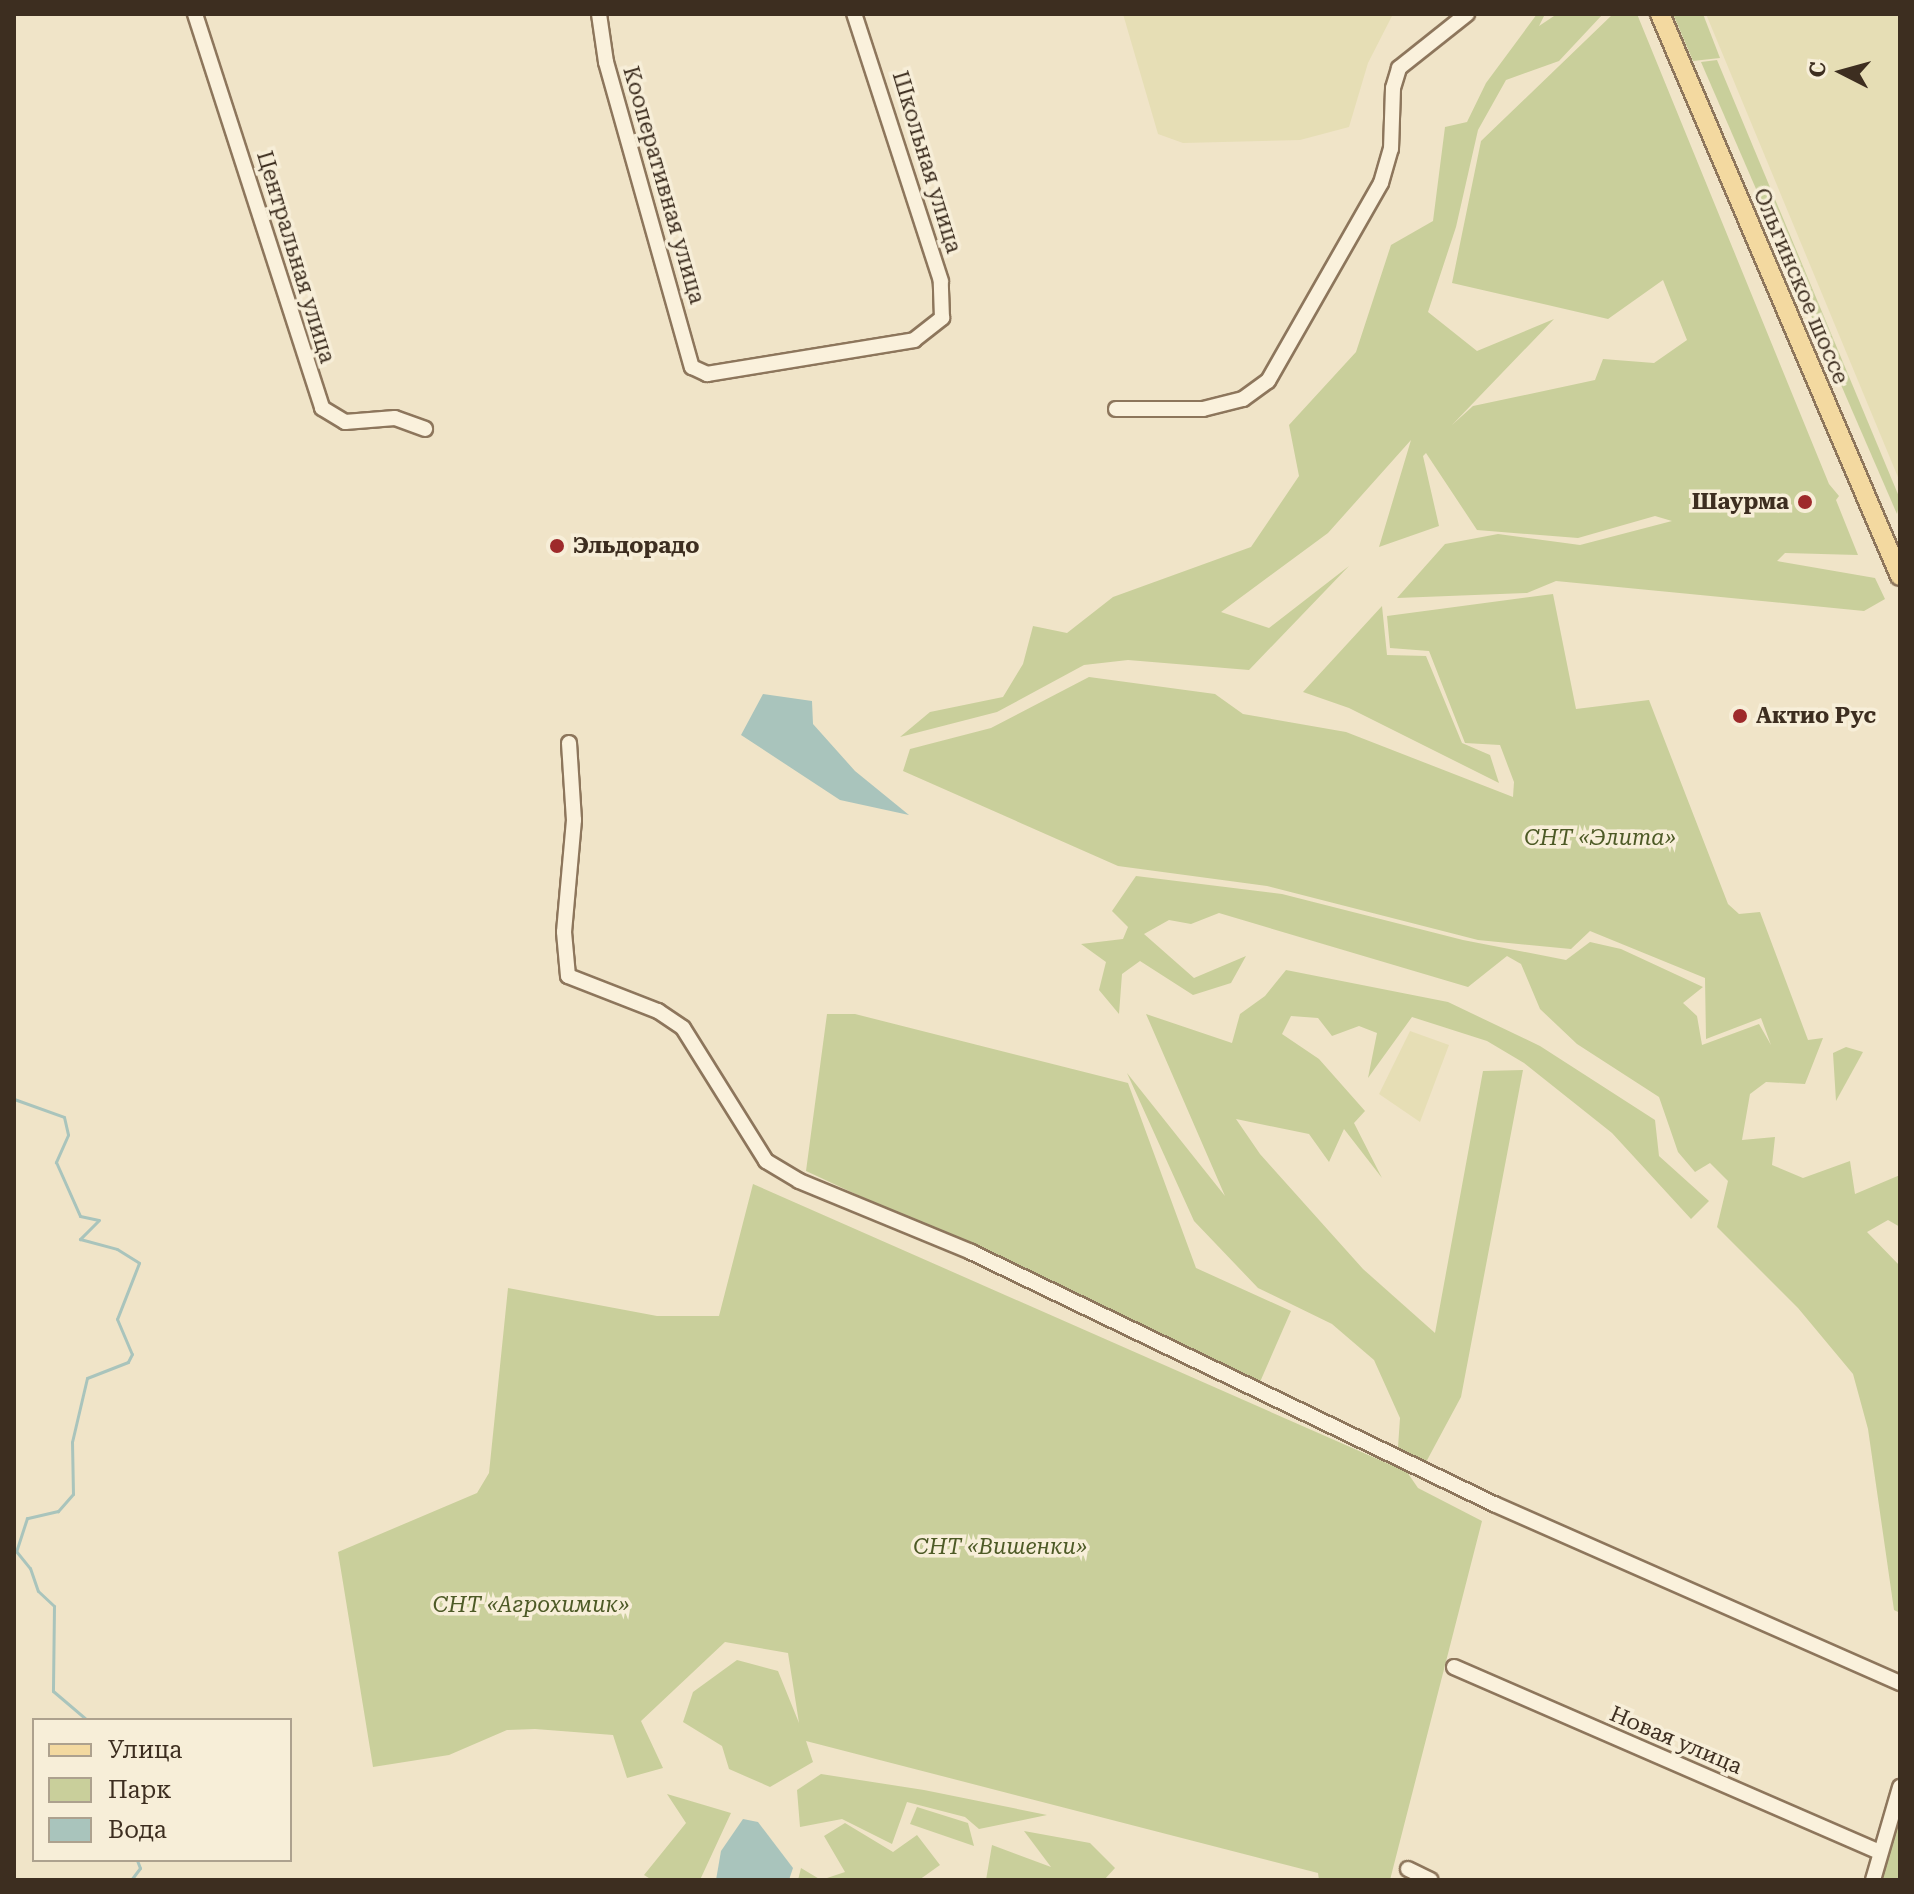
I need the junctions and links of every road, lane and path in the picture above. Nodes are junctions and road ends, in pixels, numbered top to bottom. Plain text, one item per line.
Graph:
1 (195, 14) edge
2 (599, 14) edge
3 (854, 14) edge
4 (1467, 14) edge
5 (1660, 14) edge
6 (939, 325) joint
7 (1116, 409) dead end
8 (425, 429) dead end
9 (1900, 576) edge
10 (569, 743) dead end
11 (1454, 1667) dead end
12 (1900, 1683) edge
13 (1900, 1787) edge
14 (1880, 1852) junction
15 (1408, 1869) dead end
16 (1431, 1880) edge
17 (1873, 1880) edge

1 - 8 street, Центральная улица
2 - 6 street, Кооперативная улица
3 - 6 street, Школьная улица
4 - 7 street
5 - 9 main road, Ольгинское шоссе
10 - 12 street
11 - 14 street, Новая улица
13 - 14 street
14 - 17 street
15 - 16 street

